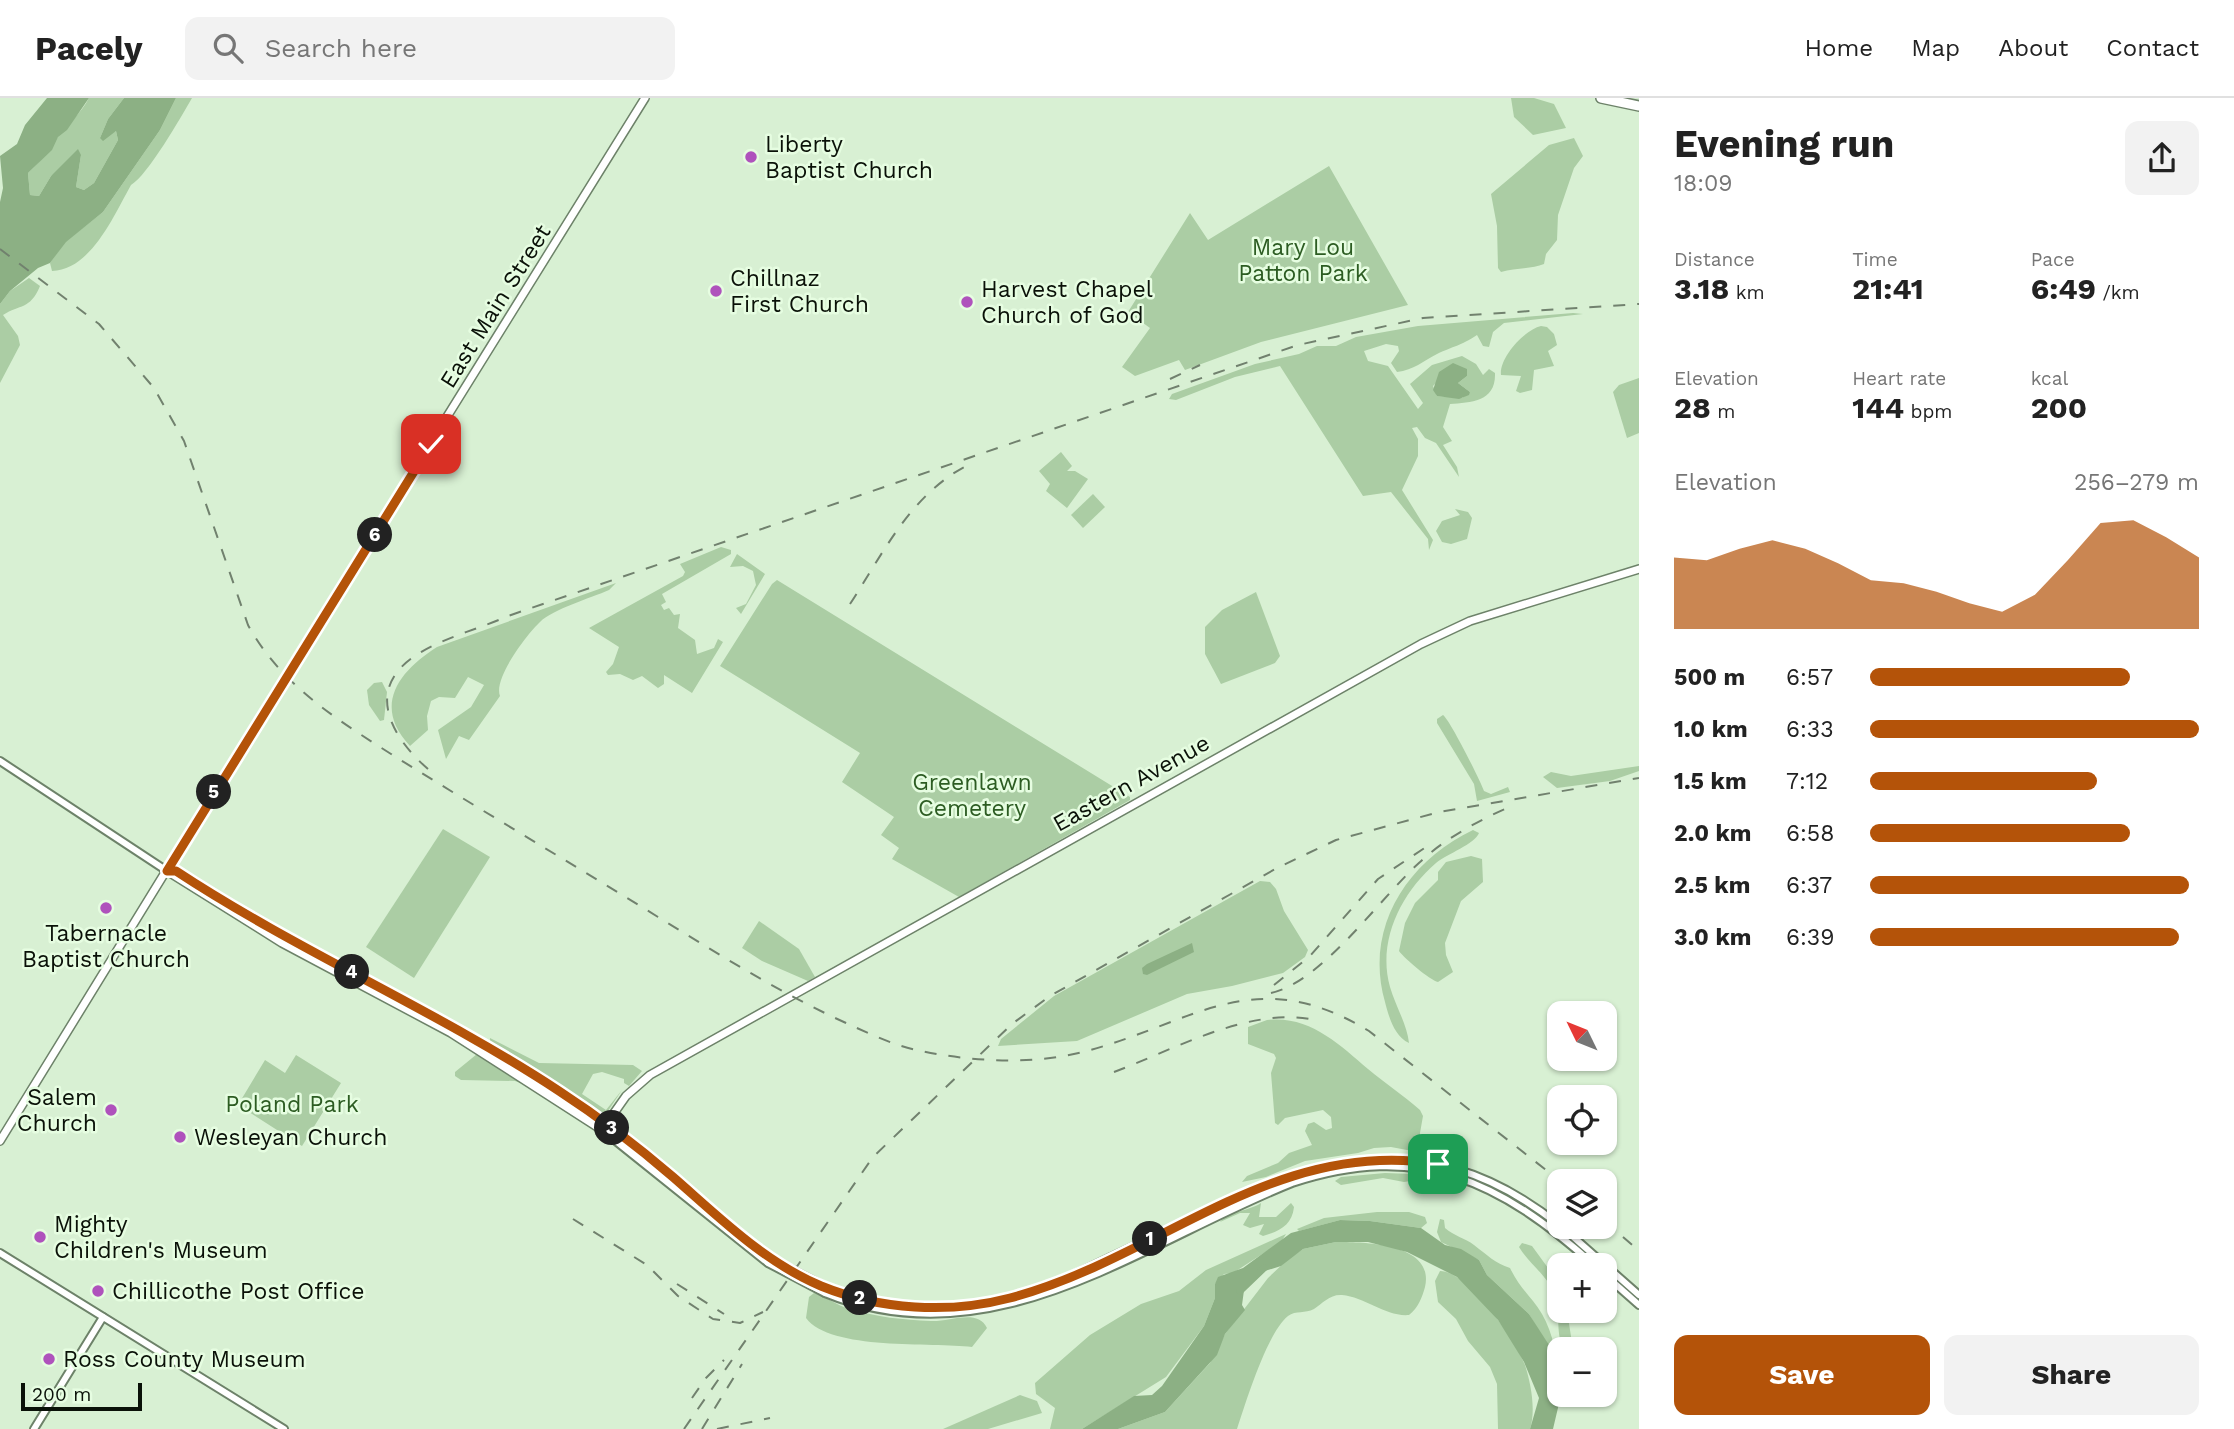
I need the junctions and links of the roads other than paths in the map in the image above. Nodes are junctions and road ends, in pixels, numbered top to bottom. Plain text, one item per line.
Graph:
1 (645, 98) edge
2 (1601, 98) edge
3 (1639, 106) edge
4 (1639, 569) edge
5 (0, 761) edge
6 (167, 871) junction
7 (604, 1127) junction
8 (0, 1141) edge
9 (1547, 1216) edge
10 (1575, 1239) edge
11 (0, 1252) edge
12 (1580, 1253) edge
13 (1617, 1286) edge
14 (826, 1291) junction
15 (1639, 1296) edge
16 (1639, 1306) edge
17 (103, 1317) junction
18 (34, 1429) edge
19 (284, 1429) edge

1 - 6 main road, East Main Street, bridge
2 - 3 highway
4 - 7 main road, Eastern Avenue
5 - 6 main road
6 - 7 main road
6 - 8 main road, East Main Street
7 - 14 main road, bridge
9 - 14 main road
10 - 15 main road
11 - 17 main road
12 - 14 main road
13 - 16 main road
17 - 18 main road
17 - 19 main road

